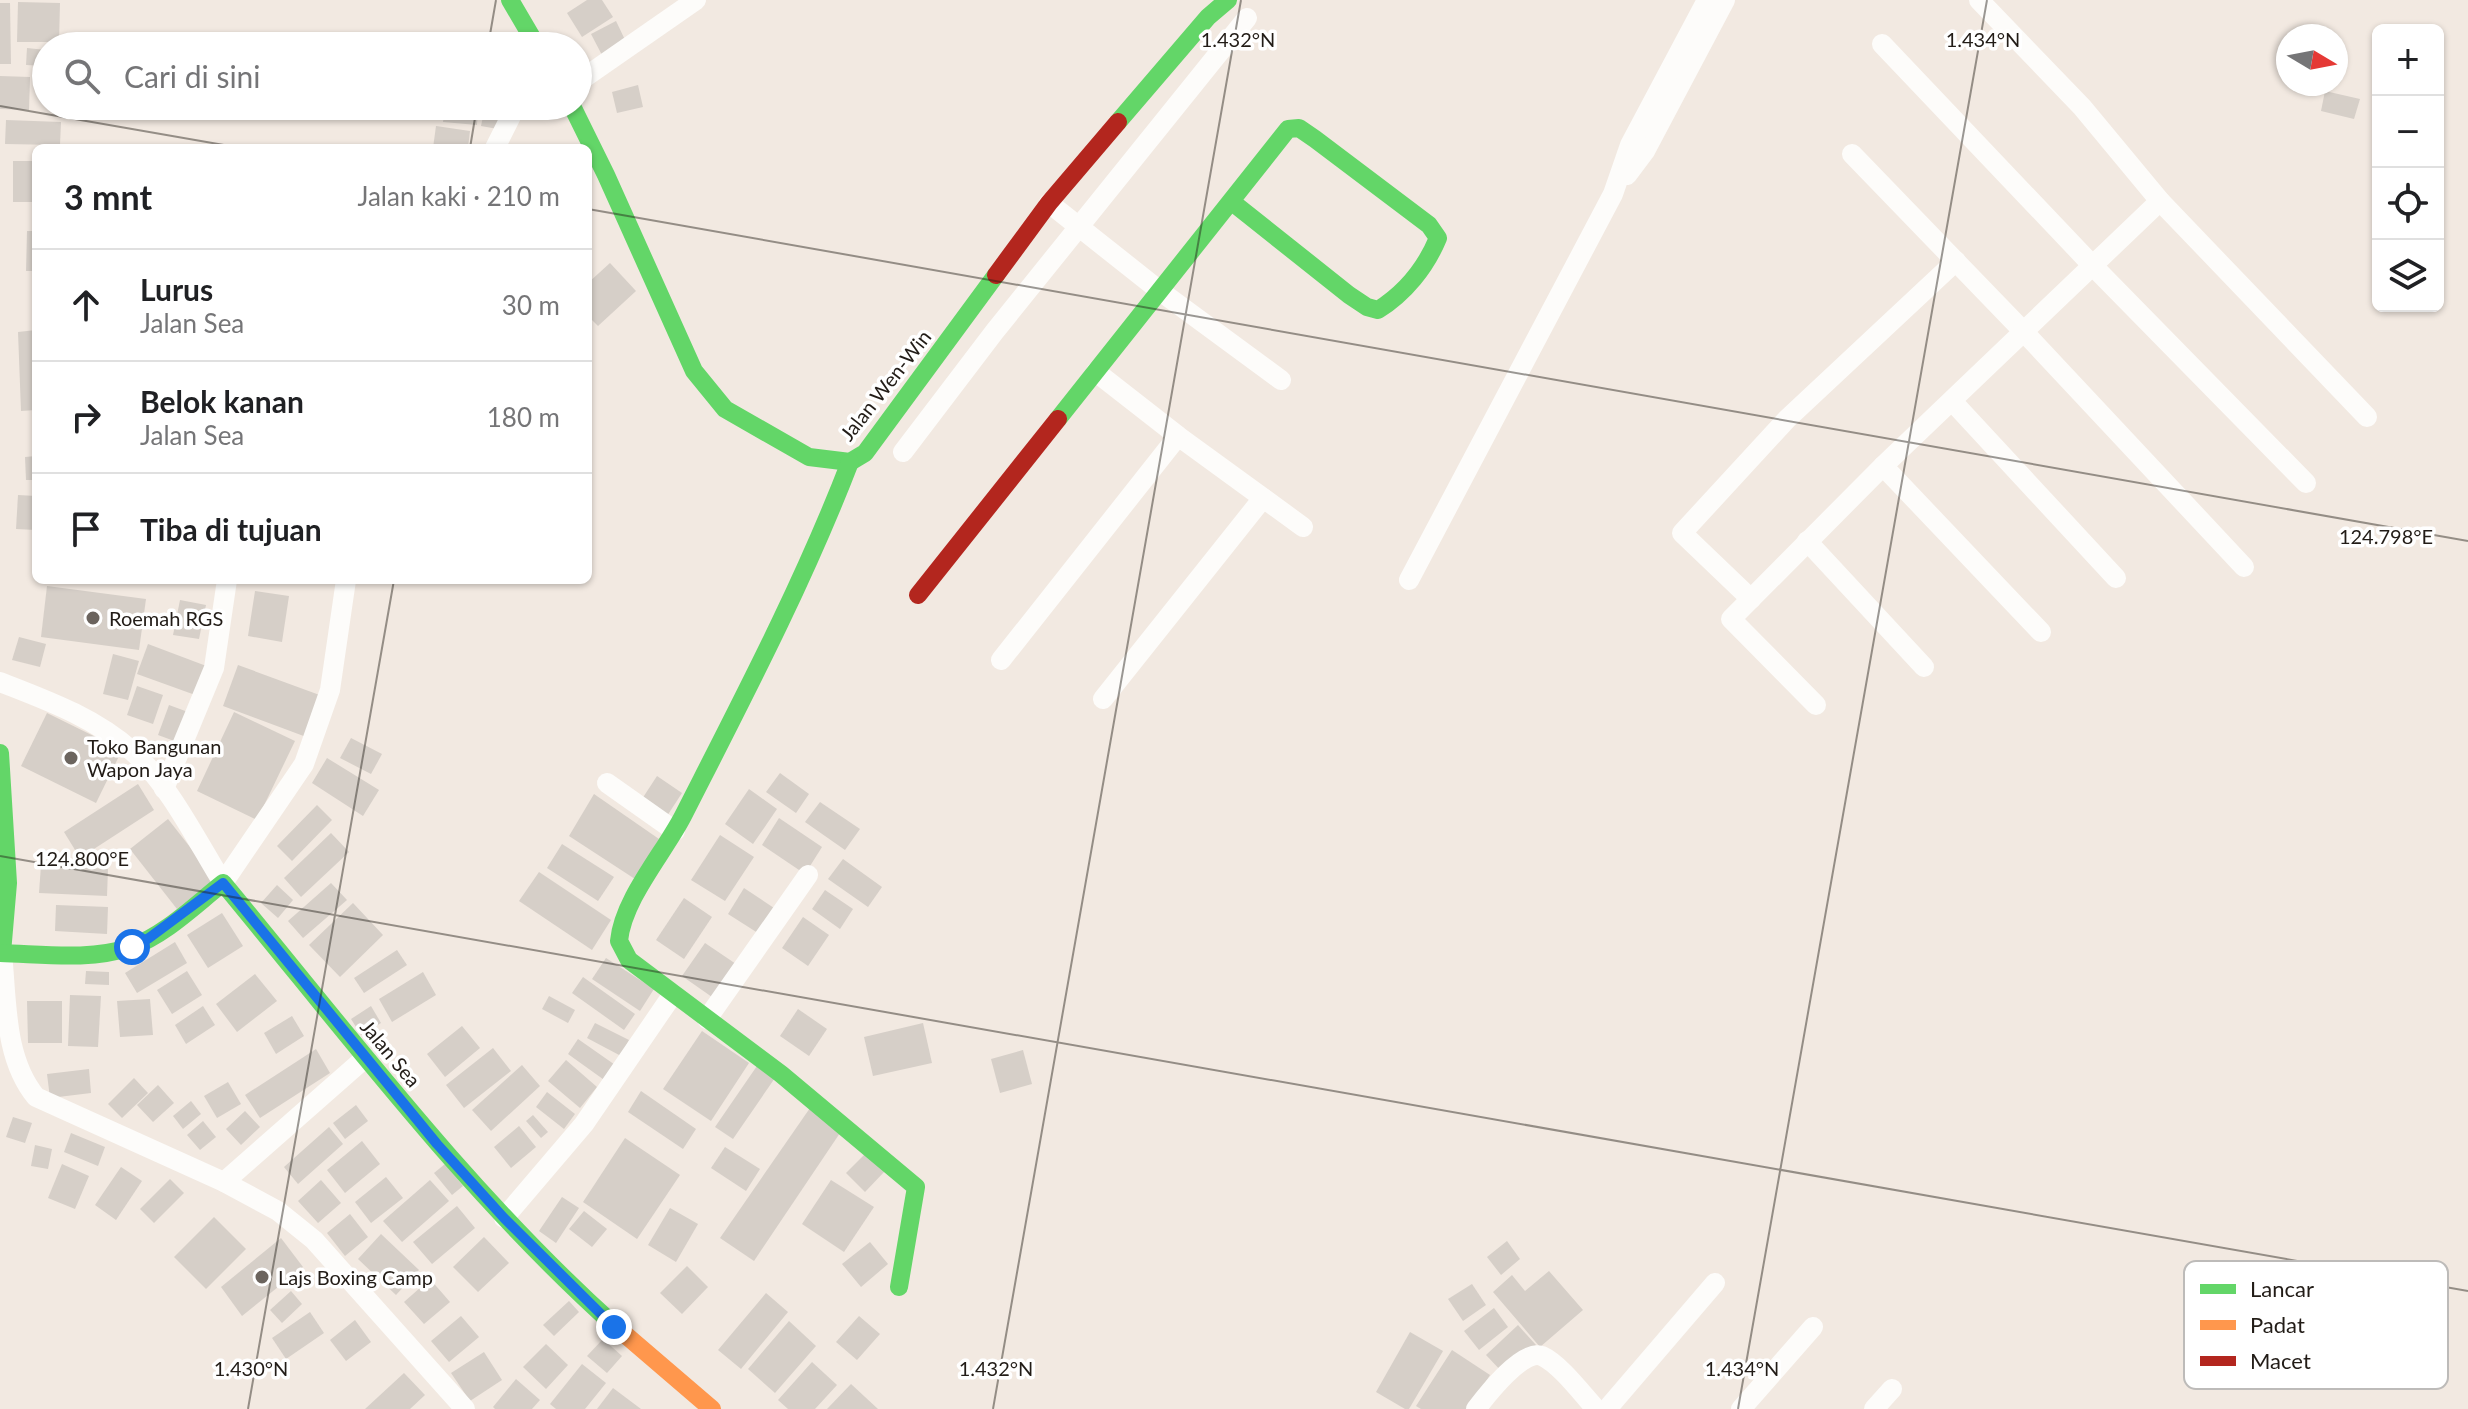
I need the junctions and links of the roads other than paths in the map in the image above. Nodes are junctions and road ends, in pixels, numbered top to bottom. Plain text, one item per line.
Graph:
1 (696, 0) edge
2 (1228, 0) edge
3 (1707, 0) edge
4 (1725, 0) edge
5 (1979, 0) edge
6 (513, 1) edge
7 (1247, 18) dead end
8 (530, 32) edge
9 (1882, 44) dead end
10 (592, 72) edge
11 (509, 120) edge
12 (579, 120) edge
13 (497, 144) edge
14 (591, 144) edge
15 (592, 147) edge
16 (1852, 154) dead end
17 (1613, 194) junction
18 (2160, 201) junction
19 (1232, 202) junction
20 (1049, 203) junction
21 (1079, 227) junction
22 (1956, 261) junction
23 (2093, 266) junction
24 (1160, 291) junction
25 (2024, 332) junction
26 (1096, 372) junction
27 (1281, 380) dead end
28 (1952, 401) junction
29 (2367, 417) dead end
30 (1178, 436) junction
31 (903, 452) dead end
32 (850, 462) junction
33 (1883, 466) junction
34 (2306, 483) dead end
35 (1263, 498) junction
36 (1303, 527) dead end
37 (1807, 541) junction
38 (2244, 567) dead end
39 (2116, 578) dead end
40 (1409, 580) dead end
41 (226, 584) edge
42 (345, 584) edge
43 (918, 595) dead end
44 (1751, 599) junction
45 (2041, 632) dead end
46 (1001, 660) dead end
47 (1924, 667) dead end
48 (0, 682) edge
49 (1103, 699) dead end
50 (1816, 705) dead end
51 (0, 753) edge
52 (607, 783) dead end
53 (164, 789) junction
54 (675, 831) junction
55 (808, 875) dead end
56 (223, 883) junction
57 (1, 953) edge
58 (673, 994) junction
59 (707, 1019) junction
60 (365, 1058) junction
61 (224, 1182) junction
62 (504, 1218) junction
63 (1715, 1283) dead end
64 (899, 1287) dead end
65 (1813, 1327) dead end
66 (1892, 1389) dead end
67 (465, 1409) edge
68 (712, 1409) edge
69 (1476, 1409) edge
70 (1596, 1409) edge
71 (1607, 1409) edge
72 (1741, 1409) edge
73 (1874, 1409) edge

1 - 10 street
2 - 20 street, Jalan Wen-Win
3 - 17 street
4 - 17 street
5 - 18 street
6 - 8 street
7 - 21 street
9 - 23 street
11 - 13 street
12 - 14 street, Jalan Wen-Win
15 - 32 street, Jalan Wen-Win
16 - 22 street
17 - 40 street
18 - 23 street
18 - 29 street
19 - 19 street
19 - 24 street
20 - 21 street
20 - 32 street, Jalan Wen-Win
21 - 24 street
21 - 31 street
22 - 25 street
22 - 44 street
23 - 25 street
23 - 34 street
24 - 26 street
24 - 27 street
25 - 28 street
25 - 38 street
26 - 30 street
26 - 43 street
28 - 33 street
28 - 39 street
30 - 35 street
30 - 46 street
32 - 54 street
33 - 37 street
33 - 45 street
35 - 36 street
35 - 49 street
37 - 44 street
37 - 47 street
41 - 53 street
42 - 56 street
44 - 50 street
48 - 53 street
51 - 57 street
52 - 54 street
53 - 56 street
54 - 58 street
55 - 59 street
56 - 57 street
56 - 60 street, Jalan Sea
57 - 61 street
58 - 59 street
58 - 62 street
59 - 64 street
60 - 61 street
60 - 62 street, Jalan Sea
61 - 67 street
62 - 68 street, Jalan Sea
63 - 71 street
65 - 72 street
66 - 73 street
69 - 70 street

